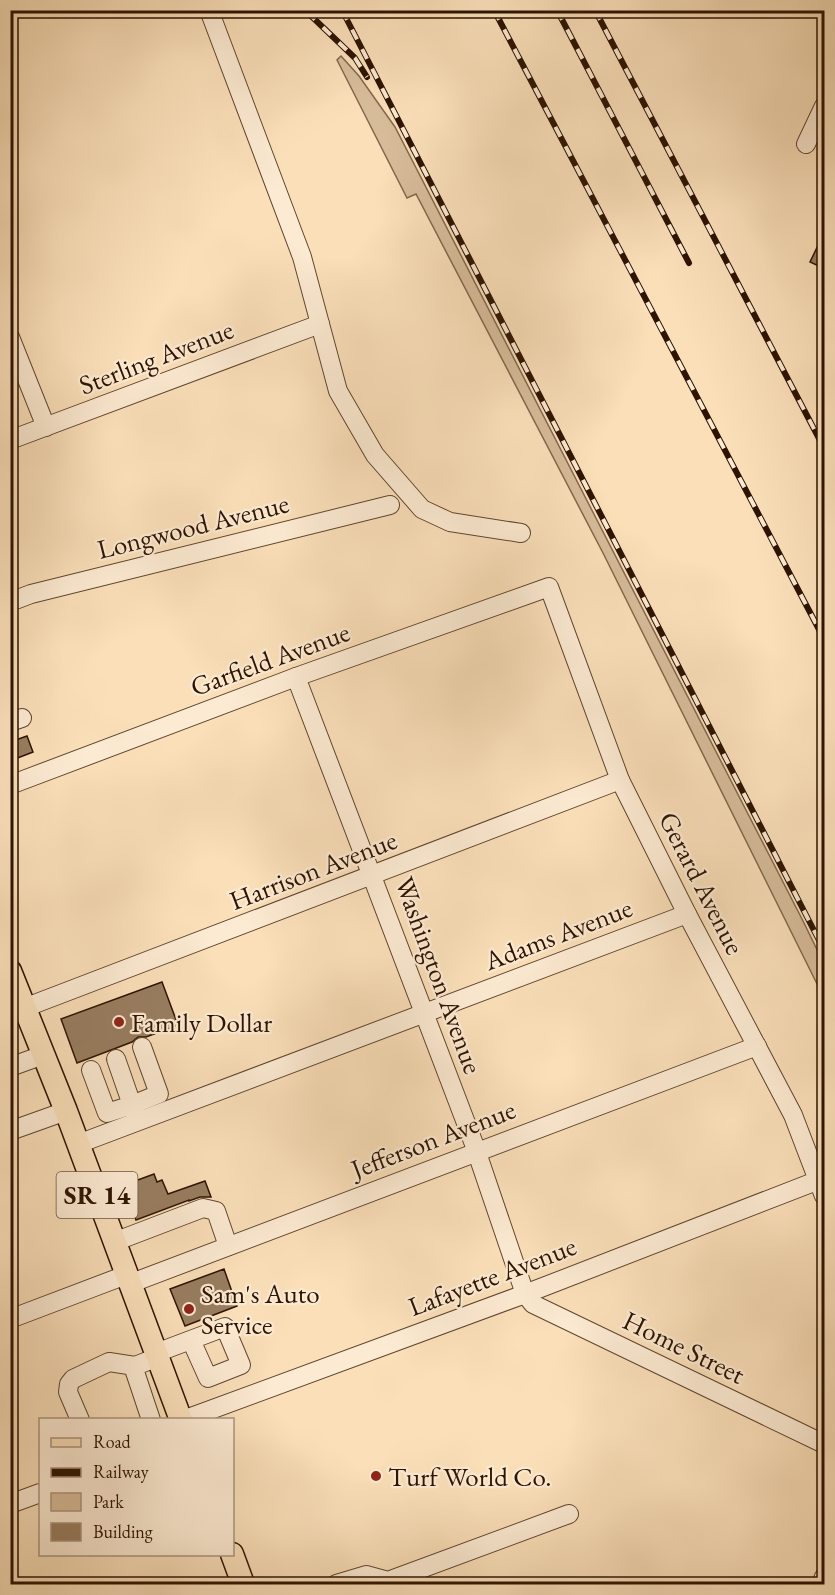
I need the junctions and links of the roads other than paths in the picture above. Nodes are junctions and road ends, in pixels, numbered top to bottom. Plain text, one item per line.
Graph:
1 (209, 10) edge
2 (825, 106) edge
3 (806, 144) dead end
4 (320, 324) junction
5 (10, 337) edge
6 (46, 427) junction
7 (10, 440) edge
8 (390, 505) dead end
9 (521, 534) dead end
10 (549, 587) joint
11 (10, 602) edge
12 (296, 677) junction
13 (620, 780) junction
14 (10, 785) edge
15 (374, 876) junction
16 (687, 914) junction
17 (11, 975) edge
18 (24, 1008) junction
19 (424, 1013) junction
20 (757, 1046) junction
21 (142, 1047) dead end
22 (43, 1055) junction
23 (116, 1059) dead end
24 (10, 1067) edge
25 (91, 1070) dead end
26 (66, 1111) junction
27 (135, 1113) junction
28 (10, 1131) edge
29 (78, 1144) junction
30 (477, 1151) junction
31 (822, 1188) edge
32 (114, 1242) junction
33 (228, 1246) junction
34 (128, 1279) junction
35 (525, 1294) junction
36 (10, 1319) edge
37 (191, 1340) dead end
38 (157, 1355) junction
39 (133, 1366) junction
40 (80, 1418) edge
41 (151, 1418) edge
42 (182, 1418) edge
43 (185, 1418) edge
44 (825, 1444) edge
45 (39, 1493) edge
46 (10, 1504) edge
47 (569, 1514) dead end
48 (233, 1556) edge
49 (825, 1577) edge
50 (243, 1584) edge
51 (336, 1584) edge
52 (821, 1584) edge

1 - 4 street
2 - 3 street
4 - 6 street, Sterling Avenue
4 - 9 street
5 - 6 street
6 - 7 street, Sterling Avenue
8 - 11 street, Longwood Avenue
10 - 12 street, Garfield Avenue
10 - 13 street, Gerard Avenue
12 - 14 street, Garfield Avenue
12 - 15 street, Washington Avenue
13 - 15 street, Harrison Avenue
13 - 16 street, Gerard Avenue
15 - 18 street, Harrison Avenue
15 - 19 street, Washington Avenue
16 - 19 street, Adams Avenue
16 - 20 street, Gerard Avenue
17 - 18 main road, SR 14
18 - 22 main road, SR 14
19 - 27 street, Adams Avenue
19 - 30 street, Washington Avenue
20 - 30 street, Jefferson Avenue
20 - 31 street, Gerard Avenue
21 - 27 street
22 - 24 street
22 - 26 main road, SR 14
23 - 27 street
25 - 27 street
26 - 28 street
26 - 29 main road, SR 14
27 - 29 street, Adams Avenue
29 - 32 main road, SR 14
30 - 33 street, Jefferson Avenue
30 - 35 street, Washington Avenue
31 - 35 street, Lafayette Avenue
32 - 33 street
32 - 34 main road, SR 14
33 - 34 street, Jefferson Avenue
34 - 36 street, Jefferson Avenue
34 - 38 main road, SR 14
35 - 43 street, Lafayette Avenue
35 - 44 street, Home Street
37 - 38 street
38 - 39 street
38 - 42 main road, SR 14
39 - 40 street
39 - 41 street
45 - 46 street
47 - 51 street
48 - 50 main road
49 - 52 street

